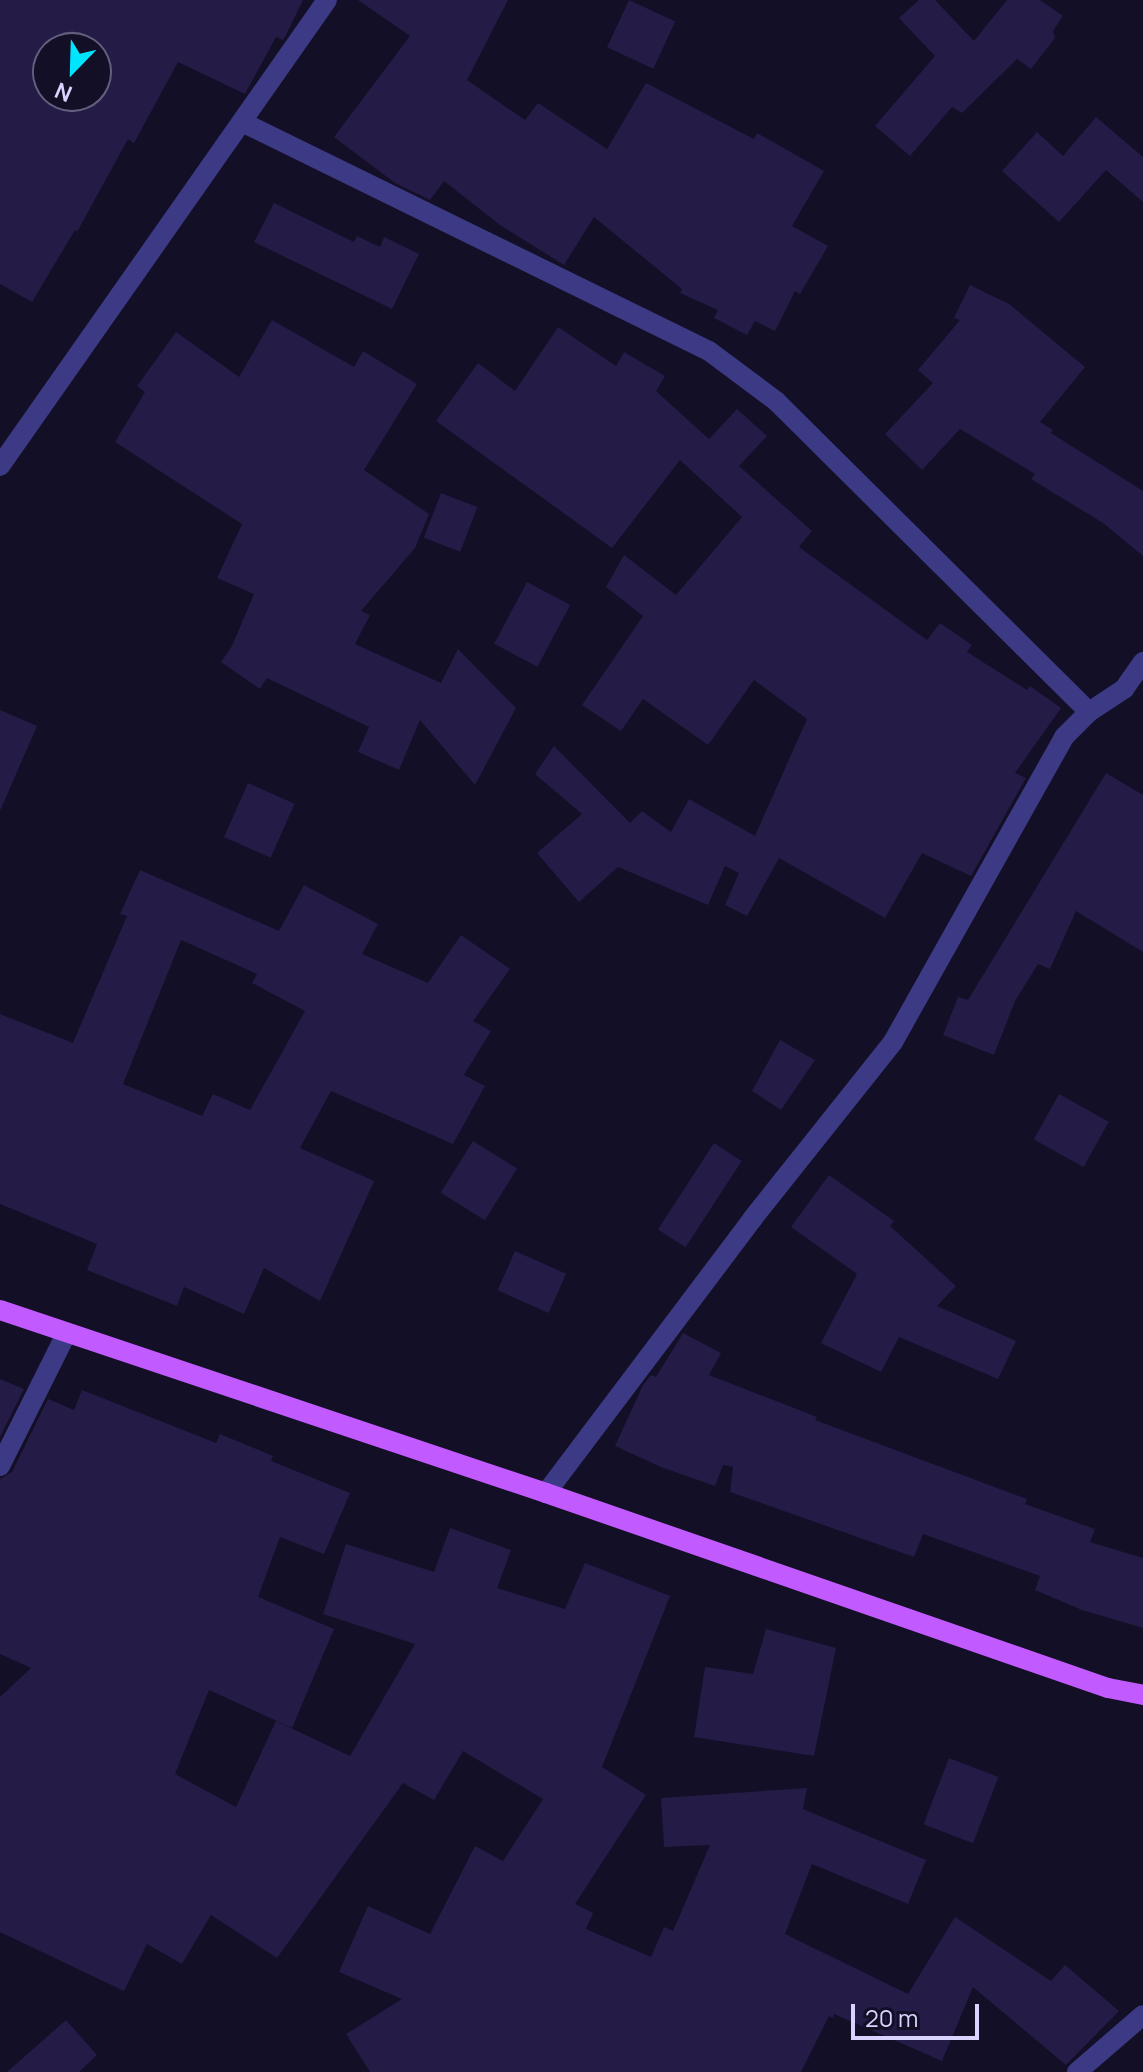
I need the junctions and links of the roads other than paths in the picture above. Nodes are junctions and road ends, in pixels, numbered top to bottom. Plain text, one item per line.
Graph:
1 (327, 0) edge
2 (242, 122) junction
3 (0, 466) edge
4 (1143, 662) edge
5 (1089, 712) junction
6 (0, 1310) edge
7 (66, 1334) junction
8 (0, 1466) edge
9 (546, 1493) junction
10 (1108, 1688) junction
11 (1143, 1695) edge
12 (1143, 1713) edge
13 (1143, 2015) edge
14 (1077, 2072) edge

1 - 2 street
2 - 3 street
2 - 5 street
4 - 5 street
5 - 9 street
6 - 7 main road
7 - 8 street
7 - 9 main road
9 - 10 main road
10 - 11 main road
10 - 12 main road
13 - 14 street

